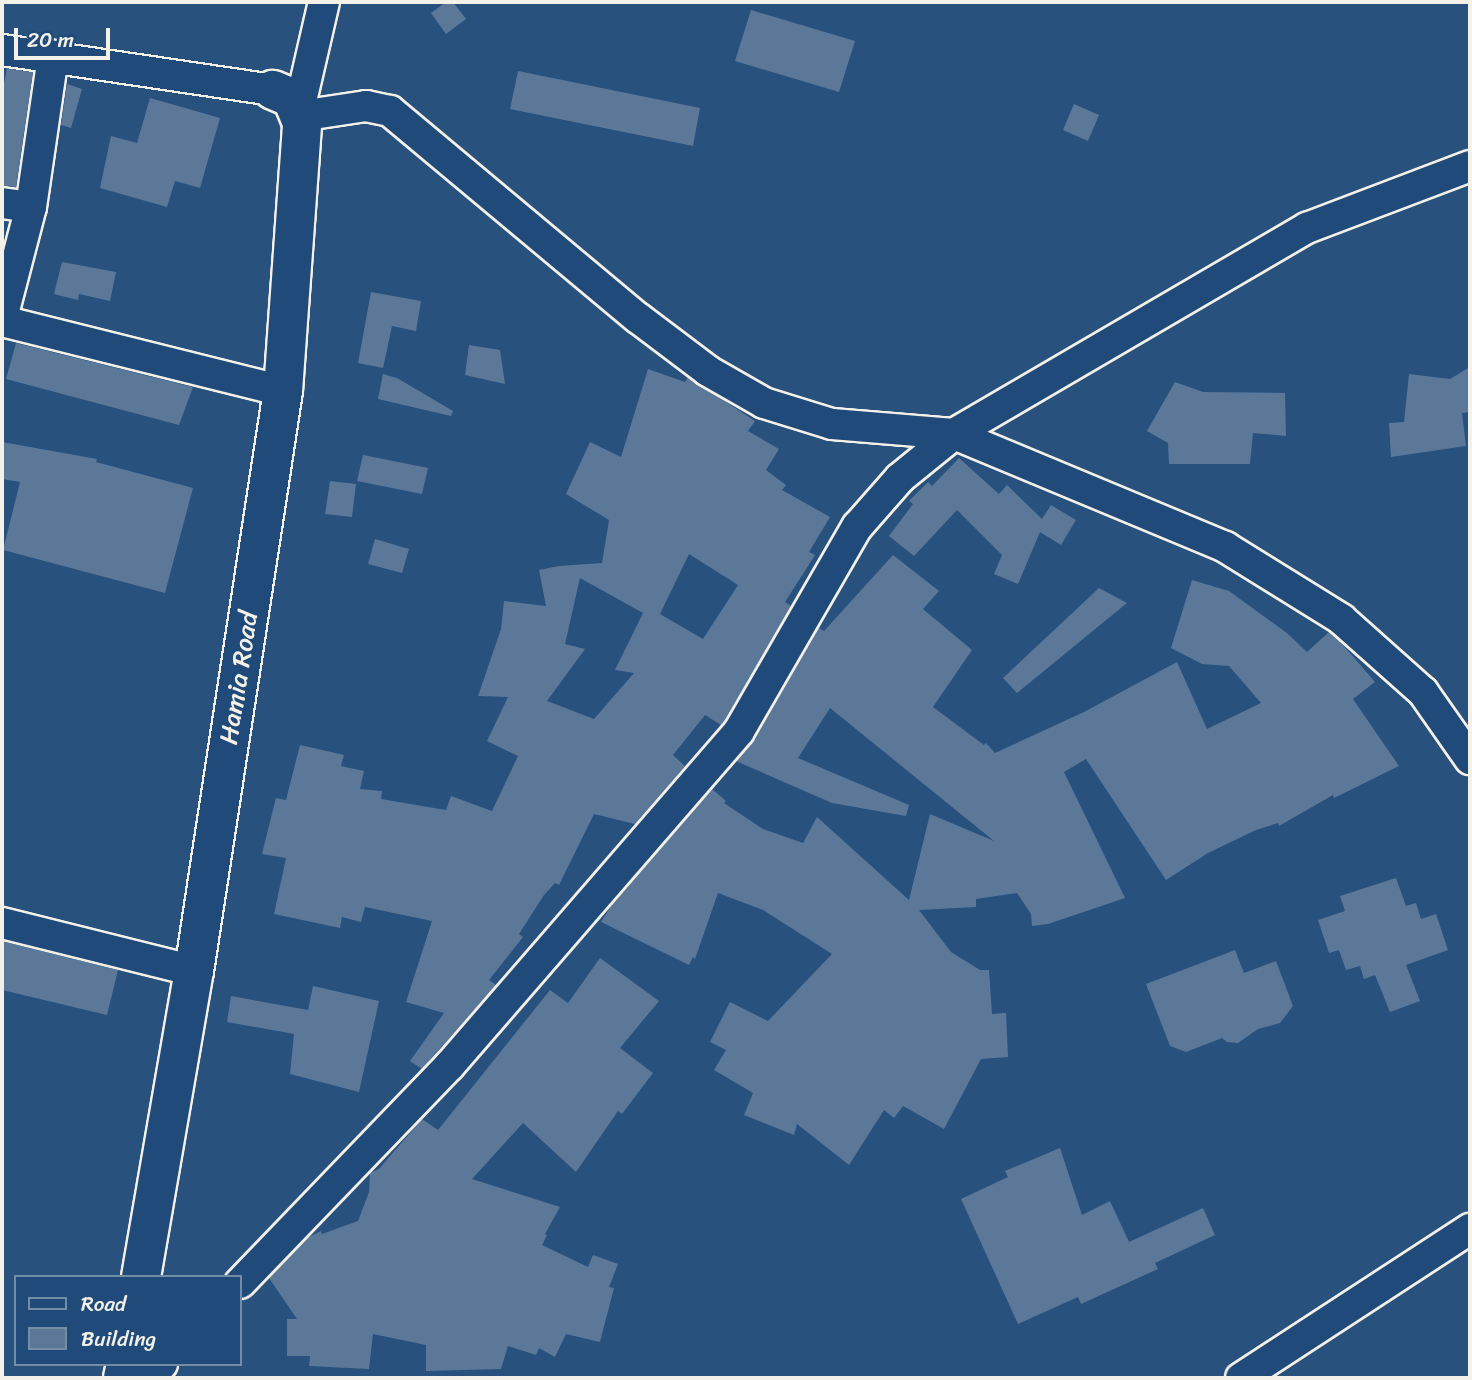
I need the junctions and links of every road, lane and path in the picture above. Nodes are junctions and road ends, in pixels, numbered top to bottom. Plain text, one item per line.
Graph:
1 (324, 2) edge
2 (2, 50) edge
3 (53, 56) junction
4 (291, 106) junction
5 (1470, 166) edge
6 (2, 203) edge
7 (31, 207) junction
8 (2, 320) edge
9 (283, 391) junction
10 (954, 434) junction
11 (1470, 759) edge
12 (2, 923) edge
13 (194, 971) junction
14 (1470, 1229) edge
15 (141, 1275) edge
16 (242, 1281) edge
17 (1241, 1378) edge

1 - 4 street
2 - 3 street
3 - 4 street
3 - 7 street
4 - 9 street, Hamia Road
4 - 10 street
5 - 10 street
6 - 7 street
7 - 8 street
8 - 9 street
9 - 13 street, Hamia Road
10 - 11 street
10 - 16 street
12 - 13 street
13 - 15 street, Hamia Road
14 - 17 street

